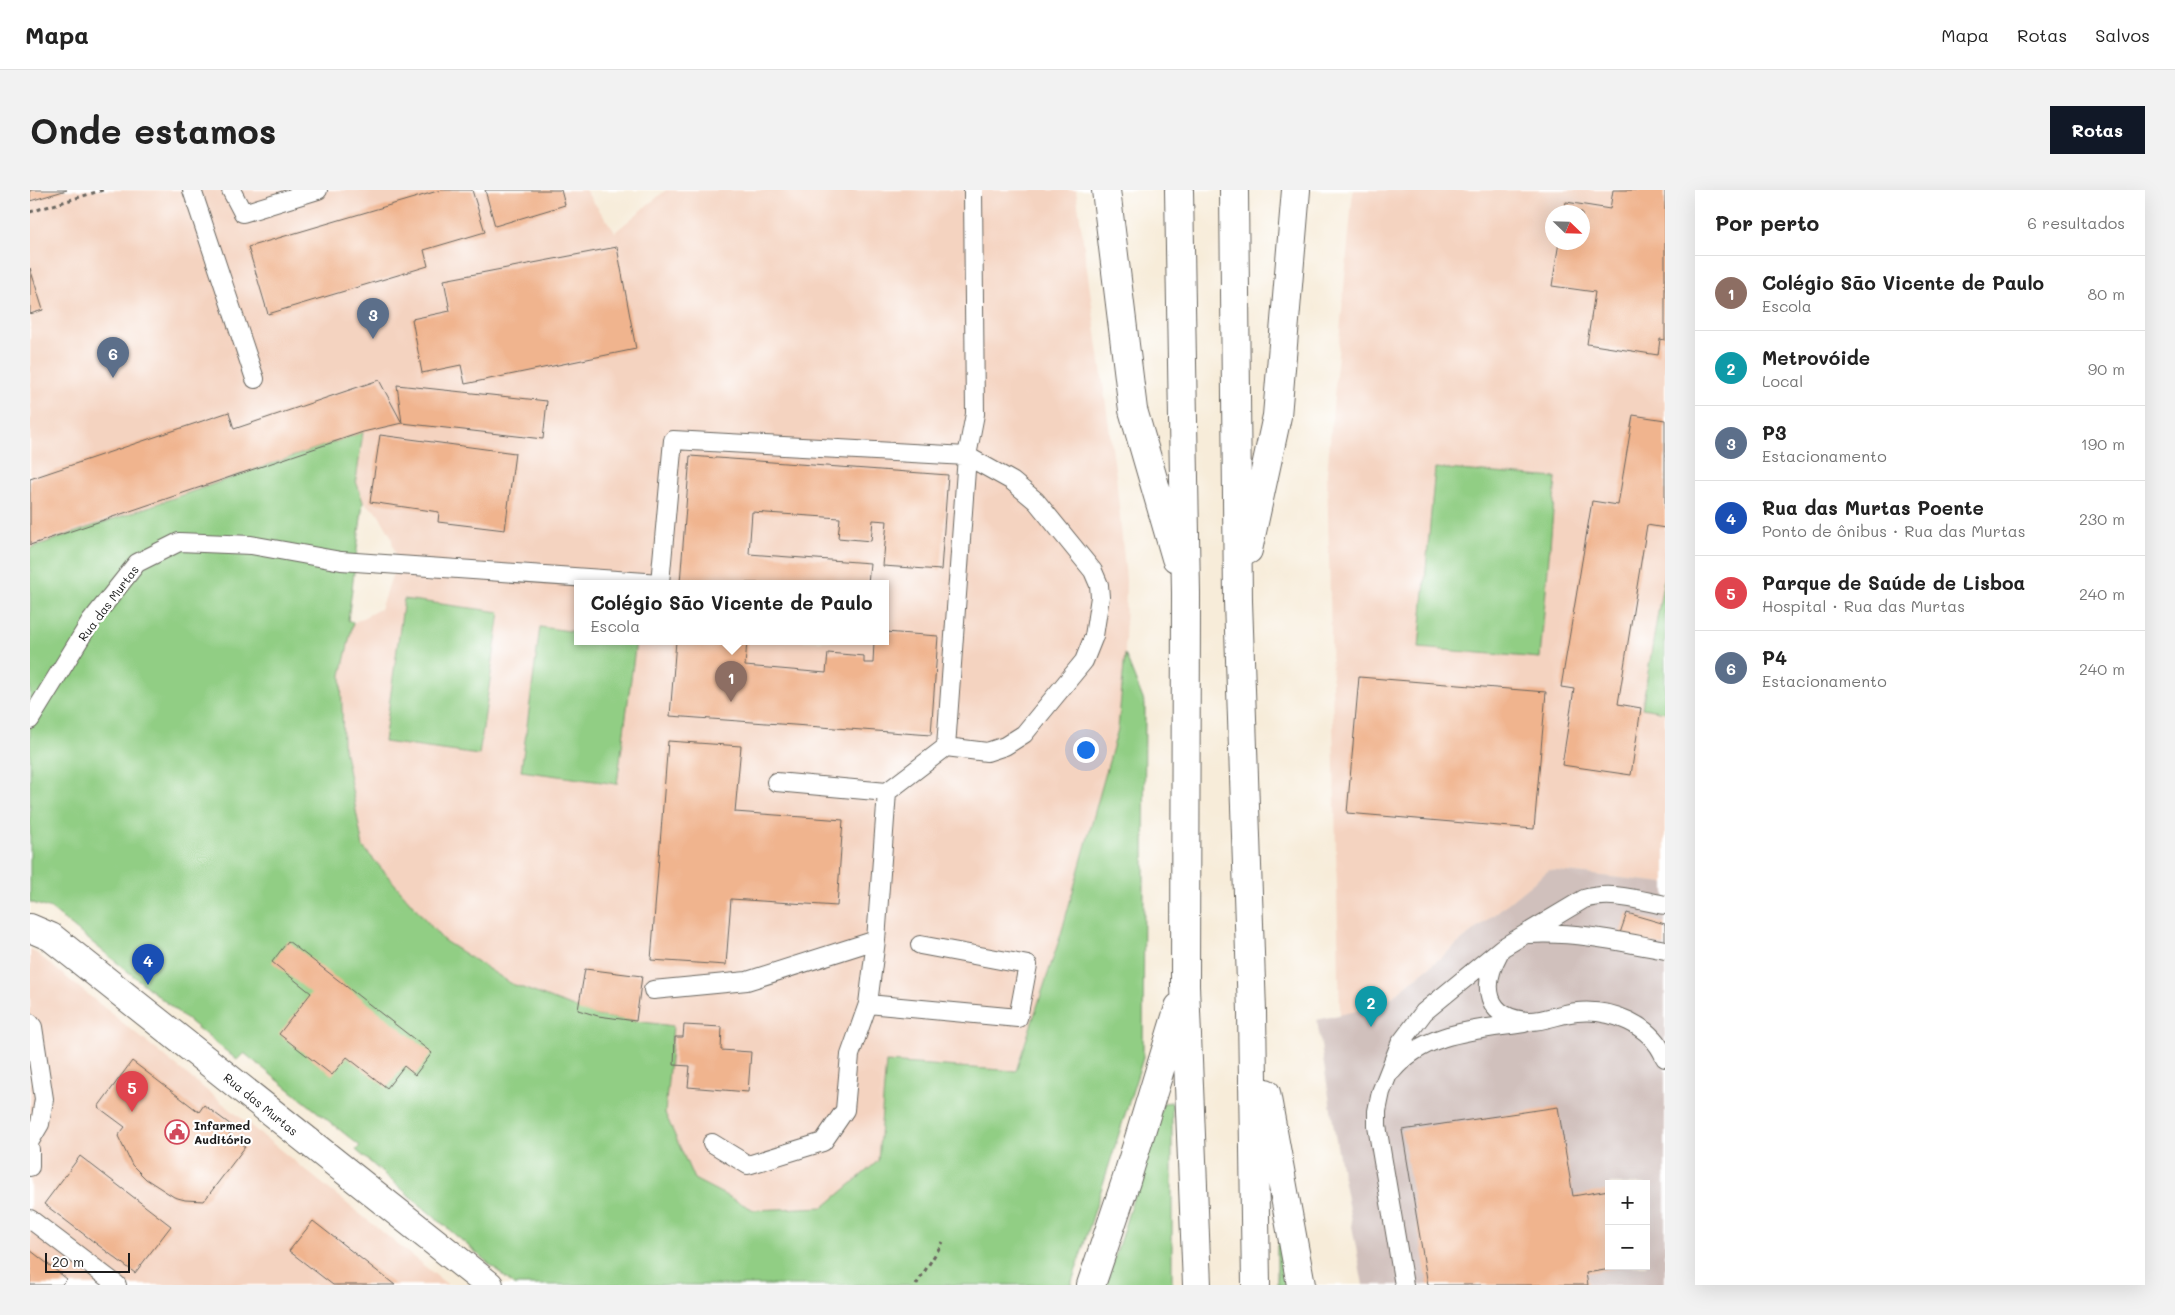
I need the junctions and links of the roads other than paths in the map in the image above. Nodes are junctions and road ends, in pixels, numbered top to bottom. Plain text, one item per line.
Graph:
1 (192, 190) edge
2 (231, 190) edge
3 (318, 190) edge
4 (973, 190) edge
5 (1106, 190) edge
6 (1179, 190) edge
7 (1234, 190) edge
8 (1296, 190) edge
9 (255, 379) dead end
10 (967, 456) junction
11 (616, 580) edge
12 (660, 580) edge
13 (1186, 593) junction
14 (1238, 601) junction
15 (30, 720) edge
16 (946, 747) junction
17 (776, 782) dead end
18 (888, 792) junction
19 (1665, 905) edge
20 (30, 928) edge
21 (1525, 934) junction
22 (876, 940) junction
23 (920, 946) dead end
24 (1502, 948) junction
25 (1665, 950) edge
26 (1186, 986) junction
27 (653, 990) dead end
28 (868, 1004) junction
29 (1252, 1012) junction
30 (1531, 1022) junction
31 (30, 1023) edge
32 (1665, 1058) edge
33 (1386, 1079) junction
34 (30, 1141) edge
35 (712, 1143) dead end
36 (30, 1149) edge
37 (30, 1167) edge
38 (30, 1219) edge
39 (117, 1285) edge
40 (489, 1285) edge
41 (1091, 1285) edge
42 (1197, 1285) edge
43 (1256, 1285) edge
44 (1301, 1285) edge
45 (1404, 1285) edge

1 - 9 lane
2 - 3 lane
4 - 10 lane
5 - 13 main road
6 - 13 main road
7 - 14 main road
8 - 14 main road
10 - 12 lane, Rua das Murtas
10 - 16 lane
10 - 16 lane
11 - 15 lane, Rua das Murtas
13 - 26 main road
14 - 29 main road
16 - 18 lane
17 - 18 lane
18 - 22 lane
19 - 21 lane
20 - 40 main road, Rua das Murtas
21 - 24 lane
21 - 25 lane
22 - 27 lane
22 - 28 lane
23 - 28 lane
24 - 30 lane
24 - 33 lane
26 - 41 main road
26 - 42 main road
28 - 35 lane
29 - 43 main road
29 - 44 main road
30 - 32 lane
30 - 33 lane
31 - 34 lane
33 - 45 lane
36 - 37 lane
38 - 39 lane

